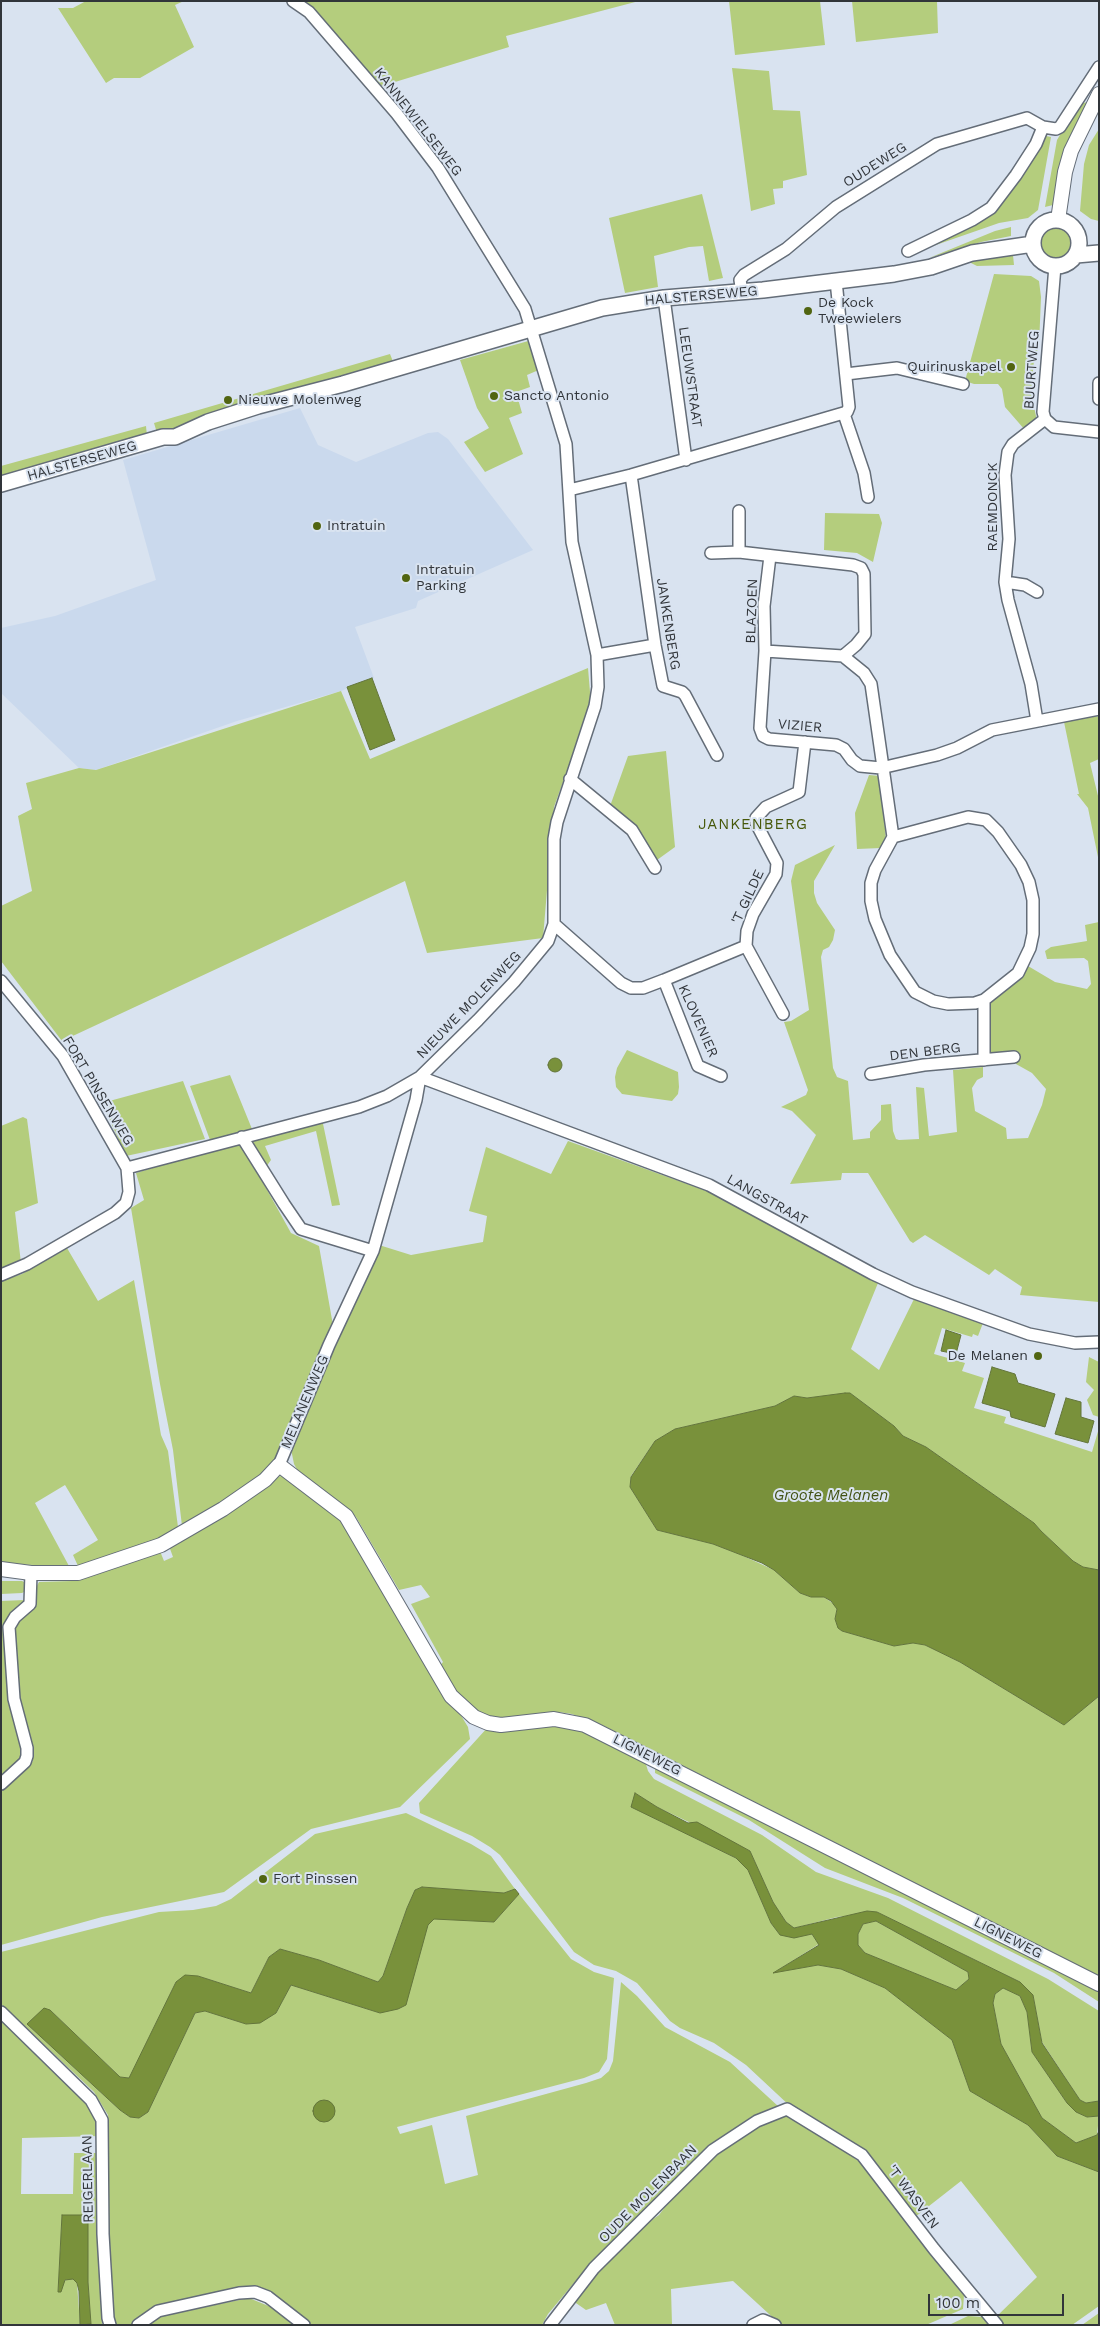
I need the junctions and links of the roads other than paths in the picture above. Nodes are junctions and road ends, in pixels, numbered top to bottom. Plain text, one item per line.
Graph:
1 (293, 1) edge
2 (1097, 73) edge
3 (1099, 94) edge
4 (1044, 127) junction
5 (1058, 220) junction
6 (1099, 243) edge
7 (1033, 244) junction
8 (1078, 248) junction
9 (908, 251) dead end
10 (1099, 253) edge
11 (1054, 266) junction
12 (836, 281) junction
13 (742, 292) junction
14 (664, 298) junction
15 (531, 328) junction
16 (846, 374) junction
17 (1099, 383) edge
18 (963, 384) dead end
19 (1099, 399) edge
20 (844, 414) junction
21 (1045, 419) junction
22 (1099, 432) edge
23 (686, 460) junction
24 (631, 475) junction
25 (1, 484) edge
26 (569, 490) junction
27 (868, 497) dead end
28 (739, 511) dead end
29 (739, 552) junction
30 (712, 553) dead end
31 (770, 556) junction
32 (1005, 582) junction
33 (1037, 592) dead end
34 (654, 645) junction
35 (765, 651) junction
36 (597, 655) junction
37 (843, 656) junction
38 (1099, 709) edge
39 (1037, 720) junction
40 (805, 742) junction
41 (717, 755) dead end
42 (881, 768) junction
43 (570, 778) junction
44 (893, 836) junction
45 (655, 868) dead end
46 (554, 924) junction
47 (746, 946) junction
48 (664, 980) junction
49 (1, 981) edge
50 (984, 1000) junction
51 (783, 1014) dead end
52 (1014, 1057) dead end
53 (984, 1060) junction
54 (871, 1074) dead end
55 (720, 1076) dead end
56 (420, 1077) junction
57 (242, 1137) junction
58 (127, 1168) junction
59 (373, 1251) junction
60 (1, 1275) edge
61 (1099, 1342) edge
62 (279, 1465) junction
63 (1, 1569) edge
64 (31, 1573) junction
65 (1, 1578) edge
66 (1, 1784) edge
67 (1099, 1984) edge
68 (1, 2012) edge
69 (786, 2109) joint
70 (110, 2325) edge
71 (138, 2325) edge
72 (304, 2325) edge
73 (550, 2325) edge
74 (753, 2325) edge
75 (775, 2325) edge
76 (997, 2325) edge

1 - 15 street, KANNEWIELSEWEG
2 - 4 street, OUDEWEG
3 - 5 street
4 - 9 street
4 - 13 street, OUDEWEG
5 - 7 main road
5 - 8 main road
6 - 8 main road
7 - 11 main road
7 - 12 main road, HALSTERSEWEG
8 - 10 main road
8 - 11 main road
11 - 21 street, BUURTWEG
12 - 13 main road, HALSTERSEWEG
12 - 16 street
13 - 14 main road, HALSTERSEWEG
14 - 15 main road, HALSTERSEWEG
14 - 23 street, LEEUWSTRAAT
15 - 25 main road, HALSTERSEWEG
15 - 26 street, NIEUWE MOLENWEG
16 - 18 street
16 - 20 street
17 - 19 street
20 - 23 street
20 - 27 street
21 - 22 street, BUURTWEG
21 - 32 street, RAEMDONCK
23 - 24 street
24 - 26 street
24 - 34 street, JANKENBERG
26 - 36 street, NIEUWE MOLENWEG
28 - 29 street
29 - 30 street
29 - 31 street
31 - 35 street, BLAZOEN
31 - 37 street
32 - 33 street
32 - 39 street, RAEMDONCK
34 - 36 street
34 - 41 street, JANKENBERG
35 - 37 street, BLAZOEN
35 - 40 street, VIZIER
36 - 43 street, NIEUWE MOLENWEG
37 - 42 street
38 - 39 street
39 - 42 street
40 - 42 street, VIZIER
40 - 47 street, 'T GILDE
42 - 44 street
43 - 45 street
43 - 46 street, NIEUWE MOLENWEG
44 - 50 street
44 - 50 street
46 - 48 street, KLOVENIER
46 - 56 street, NIEUWE MOLENWEG
47 - 48 street, 'T GILDE
47 - 51 street, 'T GILDE
48 - 55 street, KLOVENIER
49 - 58 street, FORT PINSENWEG
50 - 53 street
52 - 53 street, DEN BERG
53 - 54 street, DEN BERG
56 - 57 street, NIEUWE MOLENWEG
56 - 59 street, MELANENWEG
56 - 61 street, LANGSTRAAT
57 - 58 street, NIEUWE MOLENWEG
57 - 59 street
58 - 60 street, FORT PINSENWEG
59 - 62 street, MELANENWEG
62 - 64 street, MELANENWEG
62 - 67 street, LIGNEWEG
63 - 64 street, MELANENWEG
64 - 65 street, MELANENWEG
64 - 66 street
68 - 70 street, REIGERLAAN
69 - 73 street, OUDE MOLENBAAN
69 - 76 street, 'T WASVEN
71 - 72 street
74 - 75 street

